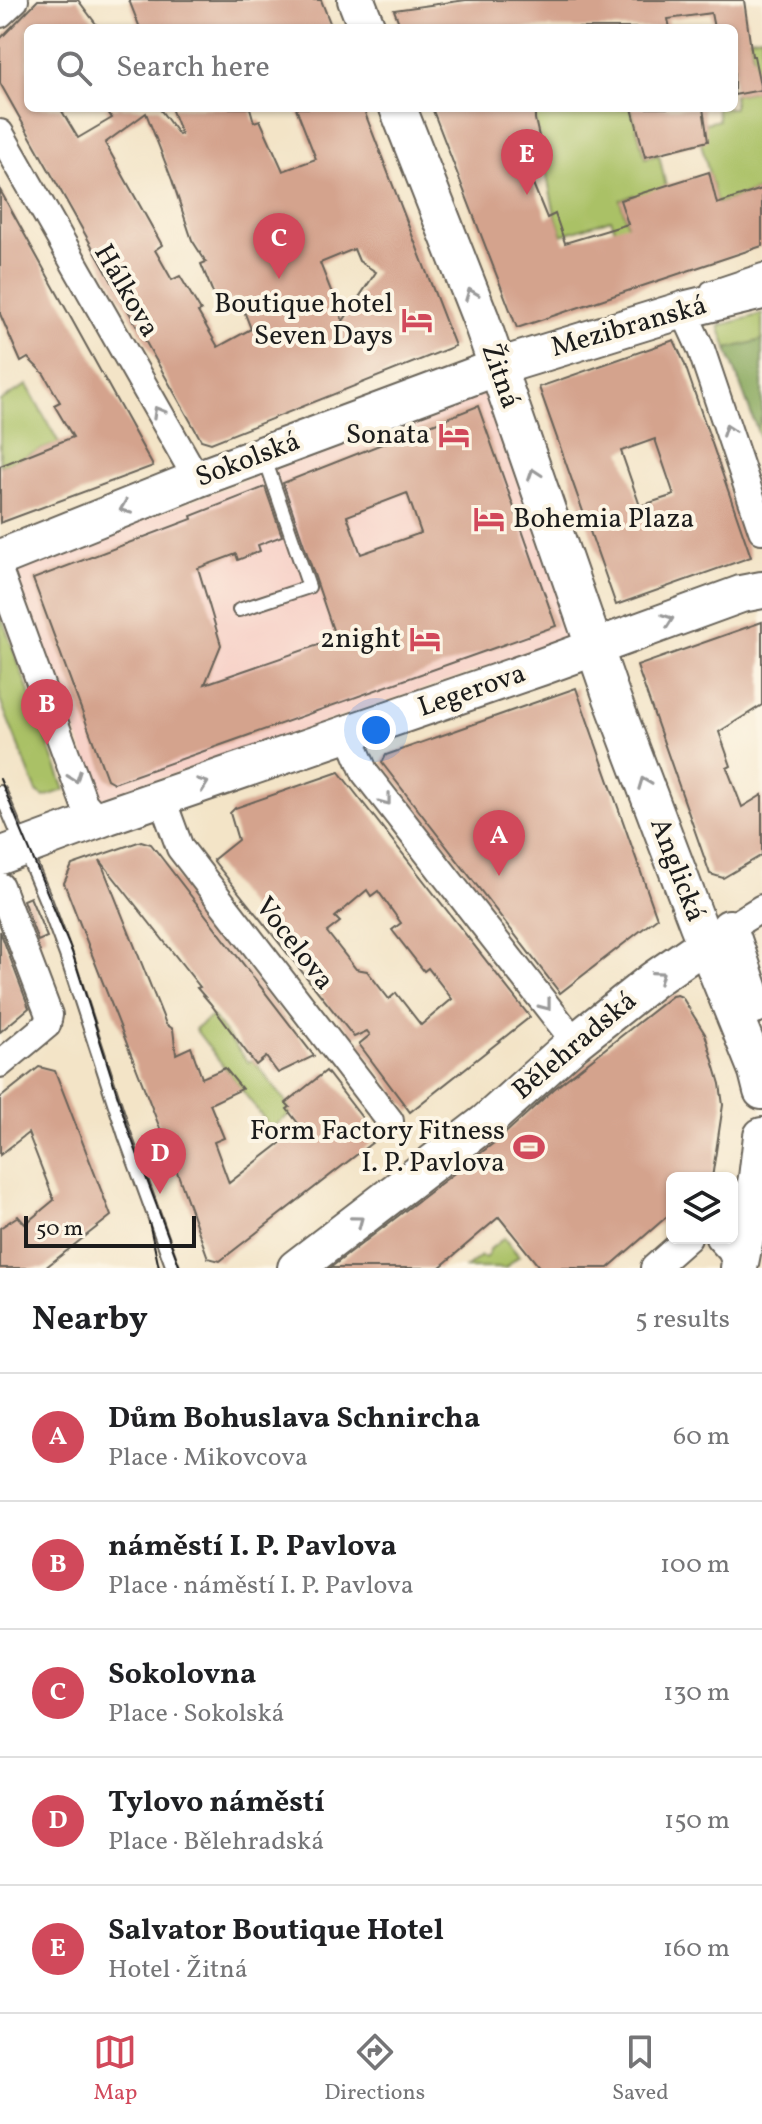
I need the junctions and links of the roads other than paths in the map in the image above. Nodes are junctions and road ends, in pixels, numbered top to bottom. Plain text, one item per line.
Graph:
1 (15, 0) edge
2 (356, 0) edge
3 (0, 14) edge
4 (365, 24) edge
5 (400, 112) edge
6 (0, 133) edge
7 (762, 270) edge
8 (762, 291) edge
9 (683, 310) junction
10 (498, 367) junction
11 (264, 454) junction
12 (197, 479) junction
13 (762, 530) edge
14 (2, 564) edge
15 (762, 590) edge
16 (239, 610) dead end
17 (595, 647) junction
18 (348, 733) junction
19 (0, 792) edge
20 (162, 799) junction
21 (108, 816) junction
22 (12, 852) edge
23 (0, 886) edge
24 (743, 922) edge
25 (575, 1042) junction
26 (761, 1063) edge
27 (0, 1064) edge
28 (390, 1121) dead end
29 (762, 1136) edge
30 (750, 1184) edge
31 (682, 1244) edge
32 (725, 1244) edge
33 (173, 1268) edge
34 (296, 1268) edge
35 (654, 1268) edge
36 (739, 1268) edge

1 - 3 street
2 - 4 main road
10 -> 5 main road, Žitná
12 -> 6 street, Hálkova
7 - 9 lane
8 - 9 main road, Mezibranská
9 - 10 main road, Mezibranská
13 -> 9 street
10 - 11 main road, Sokolská
17 -> 10 main road, Žitná
11 - 12 main road, Sokolská
11 - 16 lane
12 -> 14 main road, Sokolská
14 -> 21 street
17 -> 15 main road, Legerova
17 - 18 main road, Legerova
24 -> 17 main road, Anglická
20 -> 18 main road, Legerova
18 -> 25 street
19 - 22 lane
20 - 21 main road, Legerova
20 - 28 street, Vocelova
21 - 22 main road, Legerova
22 - 33 lane
23 - 27 street
25 -> 24 main road, Bělehradská
24 - 26 main road, Anglická
34 -> 25 main road, Bělehradská
29 - 30 main road
30 - 36 main road
31 - 35 street
32 - 36 street

